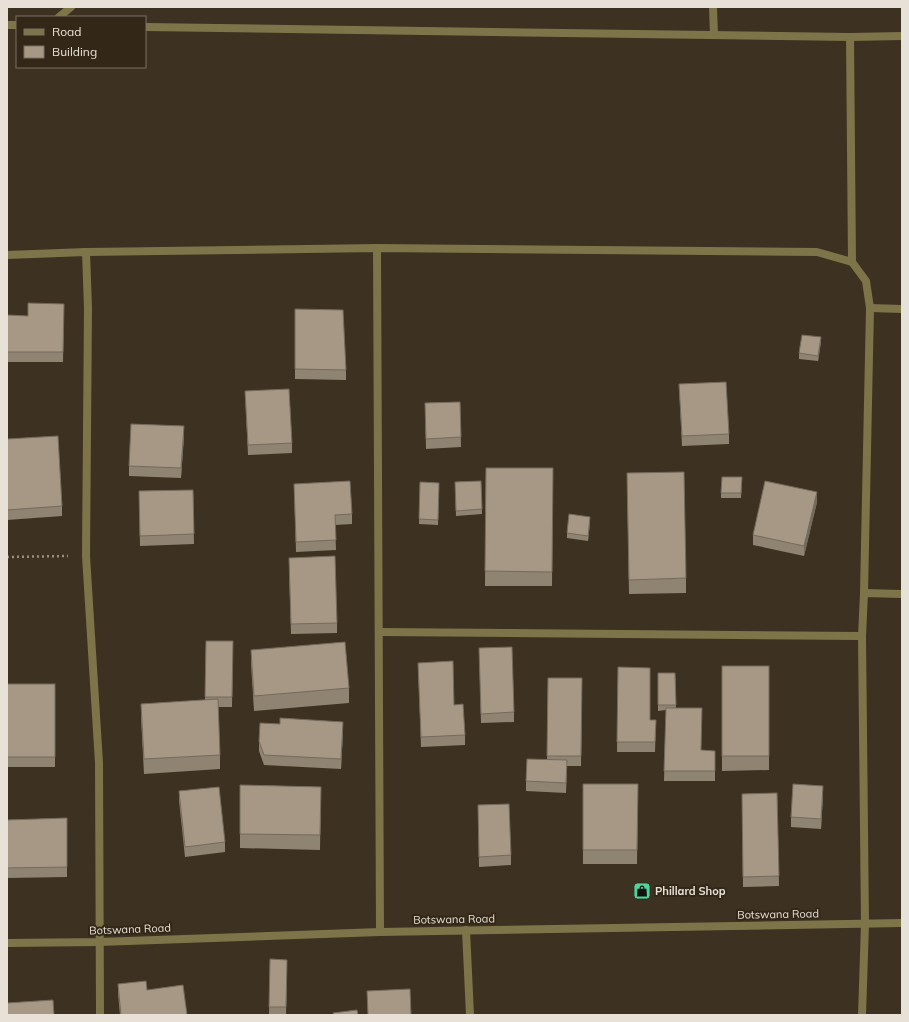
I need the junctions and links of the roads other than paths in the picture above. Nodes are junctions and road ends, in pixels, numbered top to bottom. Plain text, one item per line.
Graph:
1 (71, 7) edge
2 (713, 7) edge
3 (60, 16) edge
4 (146, 27) edge
5 (714, 35) junction
6 (902, 36) edge
7 (850, 37) junction
8 (377, 248) junction
9 (86, 252) junction
10 (7, 255) edge
11 (852, 262) junction
12 (870, 308) junction
13 (902, 308) edge
14 (864, 593) junction
15 (902, 594) edge
16 (379, 632) junction
17 (862, 636) junction
18 (902, 923) edge
19 (865, 924) junction
20 (466, 930) junction
21 (380, 932) junction
22 (99, 942) junction
23 (7, 943) edge
24 (100, 1015) edge
25 (470, 1015) edge
26 (862, 1015) edge

1 - 3 street
2 - 5 street
4 - 5 street
5 - 7 street
6 - 7 street
7 - 11 street
8 - 9 street
8 - 11 street
8 - 16 street
9 - 10 street
9 - 22 street
11 - 12 street
12 - 13 street
12 - 14 street
14 - 15 street
14 - 17 street
16 - 17 street
16 - 21 street
17 - 19 street
18 - 19 street, Botswana Road
19 - 20 street, Botswana Road
19 - 26 street
20 - 21 street, Botswana Road
20 - 25 street
21 - 22 street, Botswana Road
22 - 23 street, Botswana Road
22 - 24 street

